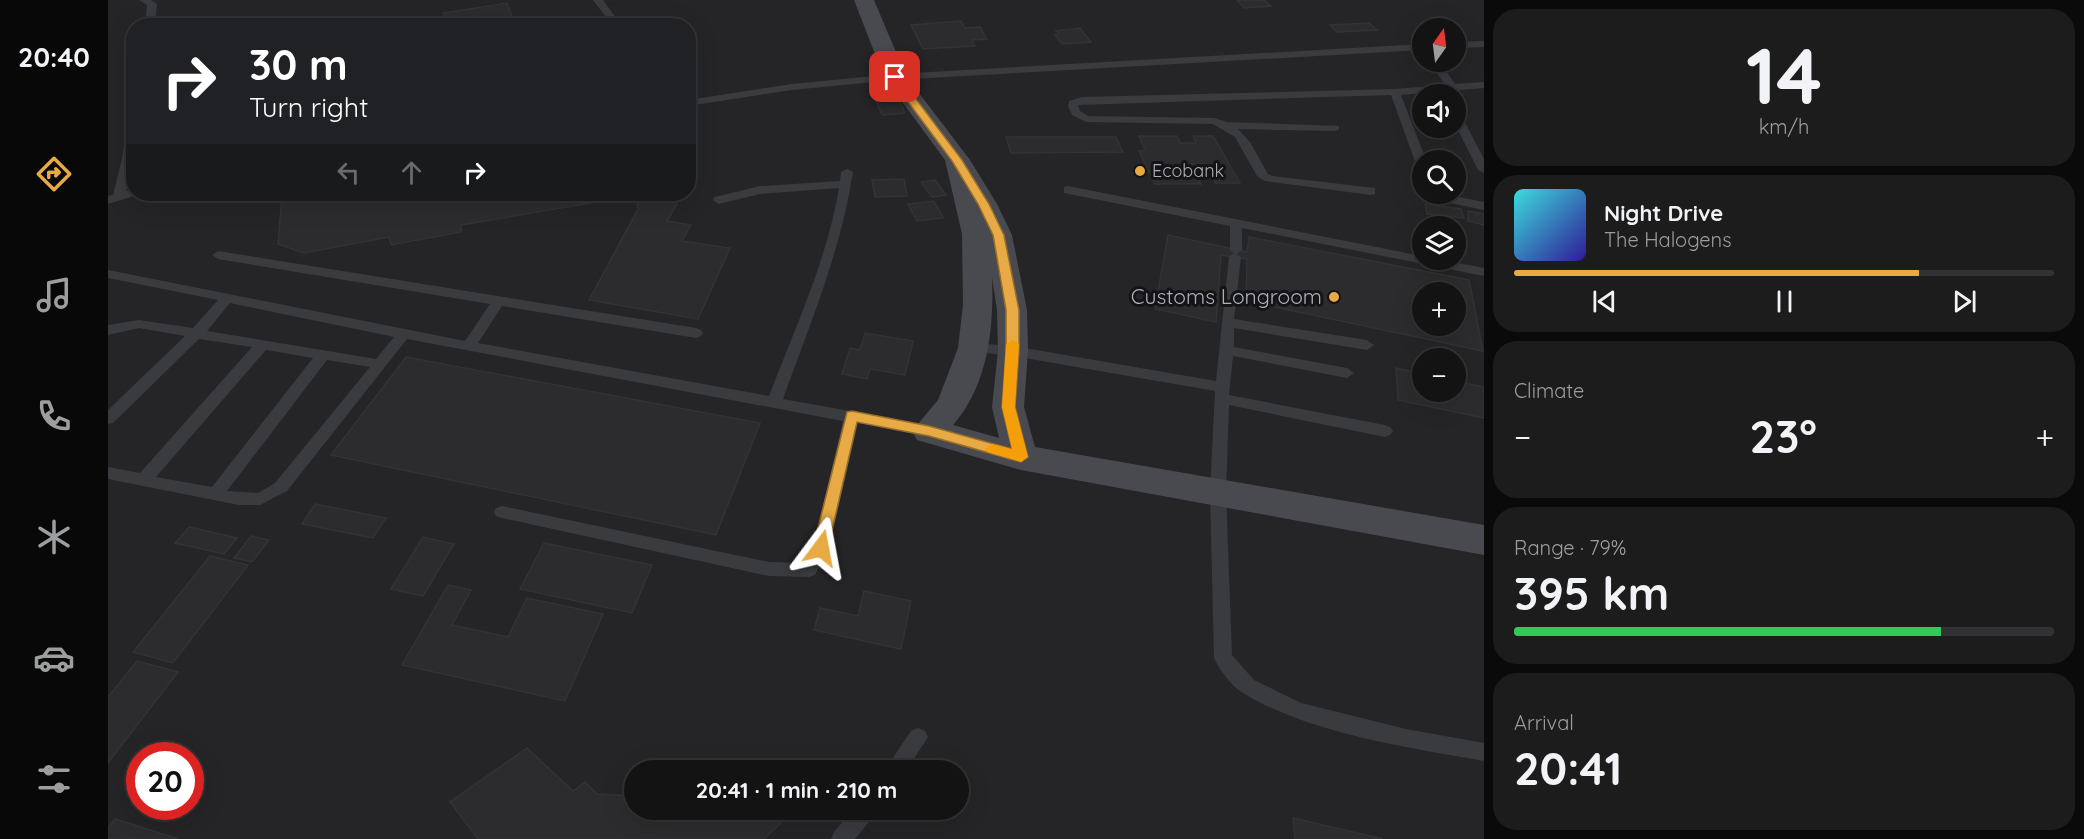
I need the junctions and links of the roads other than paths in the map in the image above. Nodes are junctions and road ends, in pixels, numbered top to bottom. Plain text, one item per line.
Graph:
1 (144, 0) edge
2 (598, 0) edge
3 (864, 0) edge
4 (151, 18) edge
5 (612, 18) edge
6 (1484, 44) edge
7 (1466, 45) edge
8 (1412, 48) edge
9 (895, 77) junction
10 (1484, 85) edge
11 (1466, 87) edge
12 (1412, 91) edge
13 (1395, 92) junction
14 (696, 102) edge
15 (1228, 124) junction
16 (1335, 128) dead end
17 (1466, 135) edge
18 (1417, 150) edge
19 (957, 160) junction
20 (126, 164) edge
21 (1484, 170) edge
22 (1068, 190) dead end
23 (1371, 191) dead end
24 (113, 198) edge
25 (719, 201) dead end
26 (1466, 202) edge
27 (1484, 206) edge
28 (1236, 223) junction
29 (218, 255) dead end
30 (1484, 272) edge
31 (108, 274) edge
32 (228, 297) junction
33 (499, 300) junction
34 (1227, 322) junction
35 (108, 330) edge
36 (197, 333) junction
37 (404, 333) junction
38 (696, 333) dead end
39 (264, 343) junction
40 (469, 345) junction
41 (1367, 345) dead end
42 (973, 348) junction
43 (1227, 350) junction
44 (1013, 351) junction
45 (324, 354) junction
46 (380, 364) junction
47 (1347, 373) dead end
48 (1222, 393) junction
49 (775, 401) junction
50 (852, 416) junction
51 (108, 419) edge
52 (929, 431) junction
53 (1385, 431) dead end
54 (1021, 457) junction
55 (108, 473) edge
56 (144, 480) junction
57 (1218, 492) junction
58 (215, 495) junction
59 (502, 512) dead end
60 (1484, 540) edge
61 (918, 738) dead end
62 (1484, 752) edge
63 (902, 760) edge
64 (857, 820) edge
65 (841, 839) edge

1 - 4 lane
2 - 5 lane
3 - 9 street
6 - 7 lane
8 - 9 lane
9 - 14 lane
9 - 19 street
10 - 11 lane
12 - 13 lane
13 - 15 lane
13 - 18 lane
15 - 16 lane
15 - 23 lane
17 - 21 lane
19 - 42 street
19 - 44 street
20 - 24 lane
22 - 28 lane
25 - 49 lane
26 - 27 lane
28 - 30 lane
28 - 34 lane
29 - 33 lane
31 - 32 lane
32 - 36 lane
32 - 37 lane
33 - 38 lane
33 - 40 lane
34 - 41 lane
34 - 43 lane
35 - 36 lane
36 - 39 lane
36 - 51 lane
37 - 40 lane
37 - 46 lane
39 - 45 lane
39 - 56 lane
40 - 49 lane
42 - 44 lane
42 - 52 street
43 - 47 lane
43 - 48 lane
44 - 48 lane
44 - 54 street
45 - 46 lane
45 - 58 lane
46 - 58 lane
48 - 53 lane
48 - 57 lane
49 - 50 lane
50 - 52 lane
50 - 59 lane
52 - 54 street
54 - 57 street
55 - 56 lane
56 - 58 lane
57 - 60 street
57 - 62 lane
61 - 63 lane
64 - 65 lane

